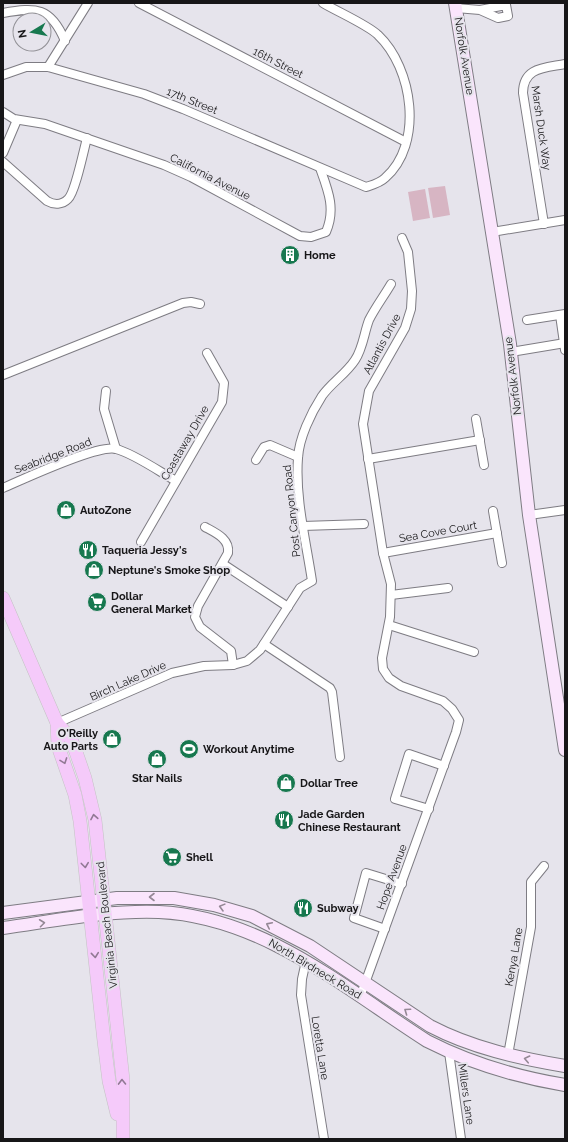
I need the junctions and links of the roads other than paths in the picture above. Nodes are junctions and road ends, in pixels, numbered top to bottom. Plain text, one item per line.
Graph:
1 (88, 3) edge
2 (139, 3) edge
3 (322, 3) edge
4 (455, 5) edge
5 (480, 10) dead end
6 (3, 13) edge
7 (65, 41) junction
8 (565, 64) edge
9 (48, 67) junction
10 (3, 75) edge
11 (3, 112) edge
12 (17, 120) junction
13 (87, 138) junction
14 (406, 142) junction
15 (3, 153) edge
16 (3, 162) edge
17 (320, 168) junction
18 (565, 220) edge
19 (544, 224) junction
20 (492, 232) junction
21 (402, 238) dead end
22 (391, 284) dead end
23 (200, 304) dead end
24 (562, 314) edge
25 (527, 320) dead end
26 (565, 346) edge
27 (511, 352) junction
28 (208, 353) dead end
29 (3, 375) edge
30 (106, 390) dead end
31 (476, 419) dead end
32 (480, 440) junction
33 (116, 449) junction
34 (298, 457) junction
35 (368, 459) junction
36 (256, 460) dead end
37 (484, 465) dead end
38 (176, 481) junction
39 (3, 488) edge
40 (565, 510) edge
41 (493, 511) dead end
42 (529, 515) junction
43 (364, 524) dead end
44 (303, 526) junction
45 (205, 527) dead end
46 (497, 533) junction
47 (141, 542) dead end
48 (383, 552) junction
49 (502, 563) dead end
50 (222, 564) junction
51 (448, 588) dead end
52 (391, 595) junction
53 (3, 598) edge
54 (288, 607) junction
55 (388, 625) junction
56 (264, 644) junction
57 (474, 652) dead end
58 (233, 665) junction
59 (458, 720) joint
60 (57, 723) junction
61 (563, 723) edge
62 (565, 750) edge
63 (340, 757) dead end
64 (444, 766) junction
65 (429, 809) junction
66 (544, 866) dead end
67 (402, 884) junction
68 (104, 900) junction
69 (89, 902) junction
70 (3, 913) edge
71 (106, 915) junction
72 (252, 916) junction
73 (91, 917) junction
74 (3, 928) edge
75 (385, 929) junction
76 (247, 931) junction
77 (306, 961) junction
78 (366, 981) junction
79 (360, 997) junction
80 (448, 1052) junction
81 (508, 1055) junction
82 (565, 1066) edge
83 (565, 1085) edge
84 (122, 1137) edge
85 (324, 1139) edge
86 (461, 1139) edge

1 - 7 street
2 - 14 street, 16th Street
3 - 14 street
4 - 5 street
4 - 20 main road, Norfolk Avenue
6 - 7 street
7 - 9 street
8 - 19 street, Marsh Duck Way
9 - 10 street, 17th Street
9 - 17 street, 17th Street
11 - 12 street
12 - 13 street, California Avenue
12 - 15 street
13 - 16 street
13 - 17 street, California Avenue
14 - 17 street, 17th Street
18 - 19 street
19 - 20 street
20 - 27 main road, Norfolk Avenue
21 - 35 street, Atlantis Drive
22 - 34 street, Post Canyon Road
23 - 29 street
24 - 25 street
24 - 26 street
26 - 27 street
27 - 42 main road, Norfolk Avenue
28 - 38 street, Coastaway Drive
30 - 33 street
31 - 32 street
32 - 35 street
32 - 37 street
33 - 38 street
33 - 39 street, Seabridge Road
34 - 36 street
34 - 44 street, Post Canyon Road
35 - 48 street, Atlantis Drive
38 - 47 street, Coastaway Drive
40 - 42 street
41 - 46 street
42 - 61 main road, Norfolk Avenue
43 - 44 street
44 - 54 street, Post Canyon Road
45 - 50 street
46 - 48 street, Sea Cove Court
46 - 49 street
48 - 52 street, Atlantis Drive
50 - 54 street
50 - 58 street
51 - 52 street
52 - 55 street, Atlantis Drive
53 - 60 main road, Virginia Beach Boulevard
54 - 56 street, Birch Lake Drive
55 - 57 street
55 - 59 street, Atlantis Drive
56 - 58 street, Birch Lake Drive
56 - 63 street
58 - 60 street, Birch Lake Drive
59 - 64 street, Hope Avenue
68 -> 60 main road, Virginia Beach Boulevard
60 -> 69 main road, Virginia Beach Boulevard
61 - 62 main road, Norfolk Avenue
64 - 65 street, Hope Avenue
64 - 65 street
65 - 67 street, Hope Avenue
66 - 81 street, Kenya Lane
67 - 75 street, Hope Avenue
67 - 75 street
68 - 69 main road, North Birdneck Road
68 - 71 main road, Virginia Beach Boulevard
72 -> 68 main road, North Birdneck Road
69 - 70 main road, North Birdneck Road
69 - 73 main road, Virginia Beach Boulevard
71 - 73 main road, North Birdneck Road
71 - 76 main road, North Birdneck Road
84 -> 71 main road, Virginia Beach Boulevard
72 - 76 street
78 -> 72 main road, North Birdneck Road
74 -> 73 main road, North Birdneck Road
73 -> 84 main road, Virginia Beach Boulevard
75 - 78 street, Hope Avenue
76 - 77 main road, North Birdneck Road
77 - 79 main road, North Birdneck Road
77 - 85 street, Loretta Lane
78 - 79 street, Hope Avenue
81 -> 78 main road, North Birdneck Road
79 - 80 main road, North Birdneck Road
80 - 83 main road, North Birdneck Road
80 - 86 street, Millers Lane
82 -> 81 main road, North Birdneck Road

